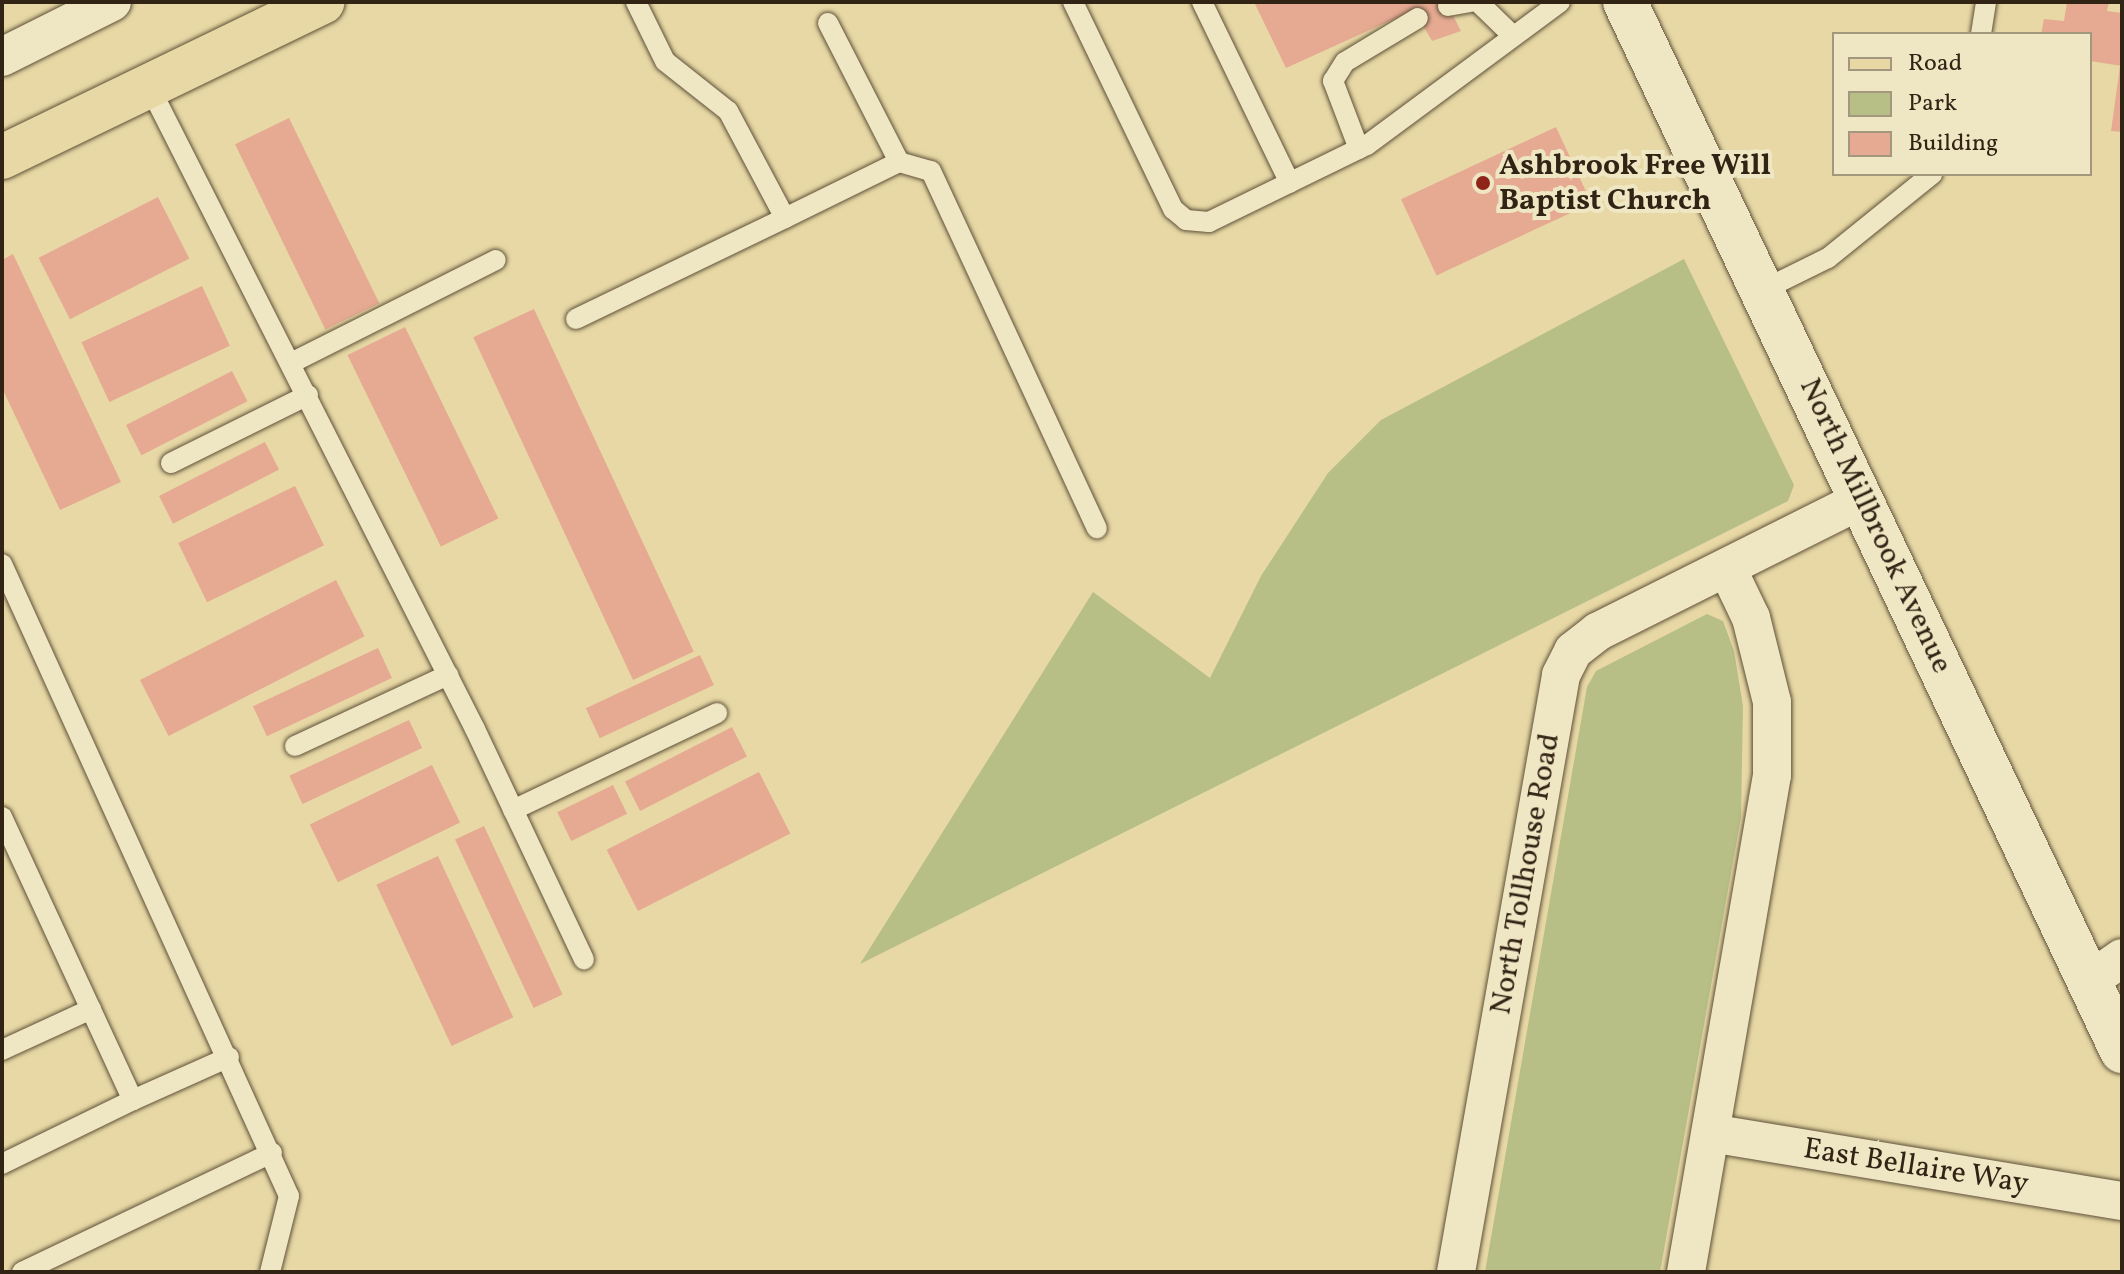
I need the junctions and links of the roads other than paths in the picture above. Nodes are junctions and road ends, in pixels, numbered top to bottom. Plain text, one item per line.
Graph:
1 (112, 2) edge
2 (322, 2) edge
3 (636, 2) edge
4 (1073, 2) edge
5 (1202, 2) edge
6 (1471, 2) edge
7 (1478, 2) edge
8 (1560, 2) edge
9 (1625, 2) edge
10 (1986, 2) edge
11 (1448, 6) dead end
12 (1418, 18) dead end
13 (828, 23) dead end
14 (1981, 32) edge
15 (1511, 34) junction
16 (2, 57) edge
17 (149, 86) junction
18 (1359, 149) junction
19 (2, 157) edge
20 (899, 162) junction
21 (1930, 176) edge
22 (1290, 183) junction
23 (785, 218) junction
24 (496, 260) dead end
25 (1765, 289) junction
26 (576, 319) dead end
27 (291, 363) junction
28 (308, 395) junction
29 (171, 463) dead end
30 (1861, 500) junction
31 (1097, 528) dead end
32 (1727, 568) junction
33 (3, 570) edge
34 (448, 675) junction
35 (717, 713) dead end
36 (295, 746) dead end
37 (513, 810) junction
38 (2, 817) edge
39 (584, 960) dead end
40 (2106, 970) edge
41 (91, 1009) junction
42 (2, 1050) edge
43 (2122, 1051) edge
44 (229, 1057) junction
45 (133, 1100) junction
46 (1711, 1133) junction
47 (272, 1153) junction
48 (2, 1164) edge
49 (2122, 1201) edge
50 (22, 1272) edge
51 (270, 1272) edge
52 (1456, 1272) edge
53 (1686, 1272) edge

1 - 16 street
2 - 17 main road
3 - 23 lane
4 - 22 lane
5 - 22 lane
6 - 11 lane
7 - 15 lane
8 - 15 lane
9 - 25 street, North Millbrook Avenue
10 - 14 lane
12 - 18 lane
13 - 20 lane
15 - 18 lane
17 - 19 main road
17 - 27 lane
18 - 22 lane
20 - 23 lane
20 - 31 lane
21 - 25 lane
23 - 26 lane
24 - 27 lane
25 - 30 street, North Millbrook Avenue
27 - 28 lane
28 - 29 lane
28 - 34 lane
30 - 32 street, North Tollhouse Road
30 - 40 street, North Millbrook Avenue
32 - 46 street
32 - 52 street, North Tollhouse Road
33 - 44 lane
34 - 36 lane
34 - 37 lane
35 - 37 lane
37 - 39 lane
38 - 41 lane
40 - 43 street, North Millbrook Avenue
41 - 42 lane
41 - 45 lane
44 - 45 lane
44 - 47 lane
45 - 48 lane
46 - 49 street, East Bellaire Way
46 - 53 street
47 - 50 lane
47 - 51 lane

